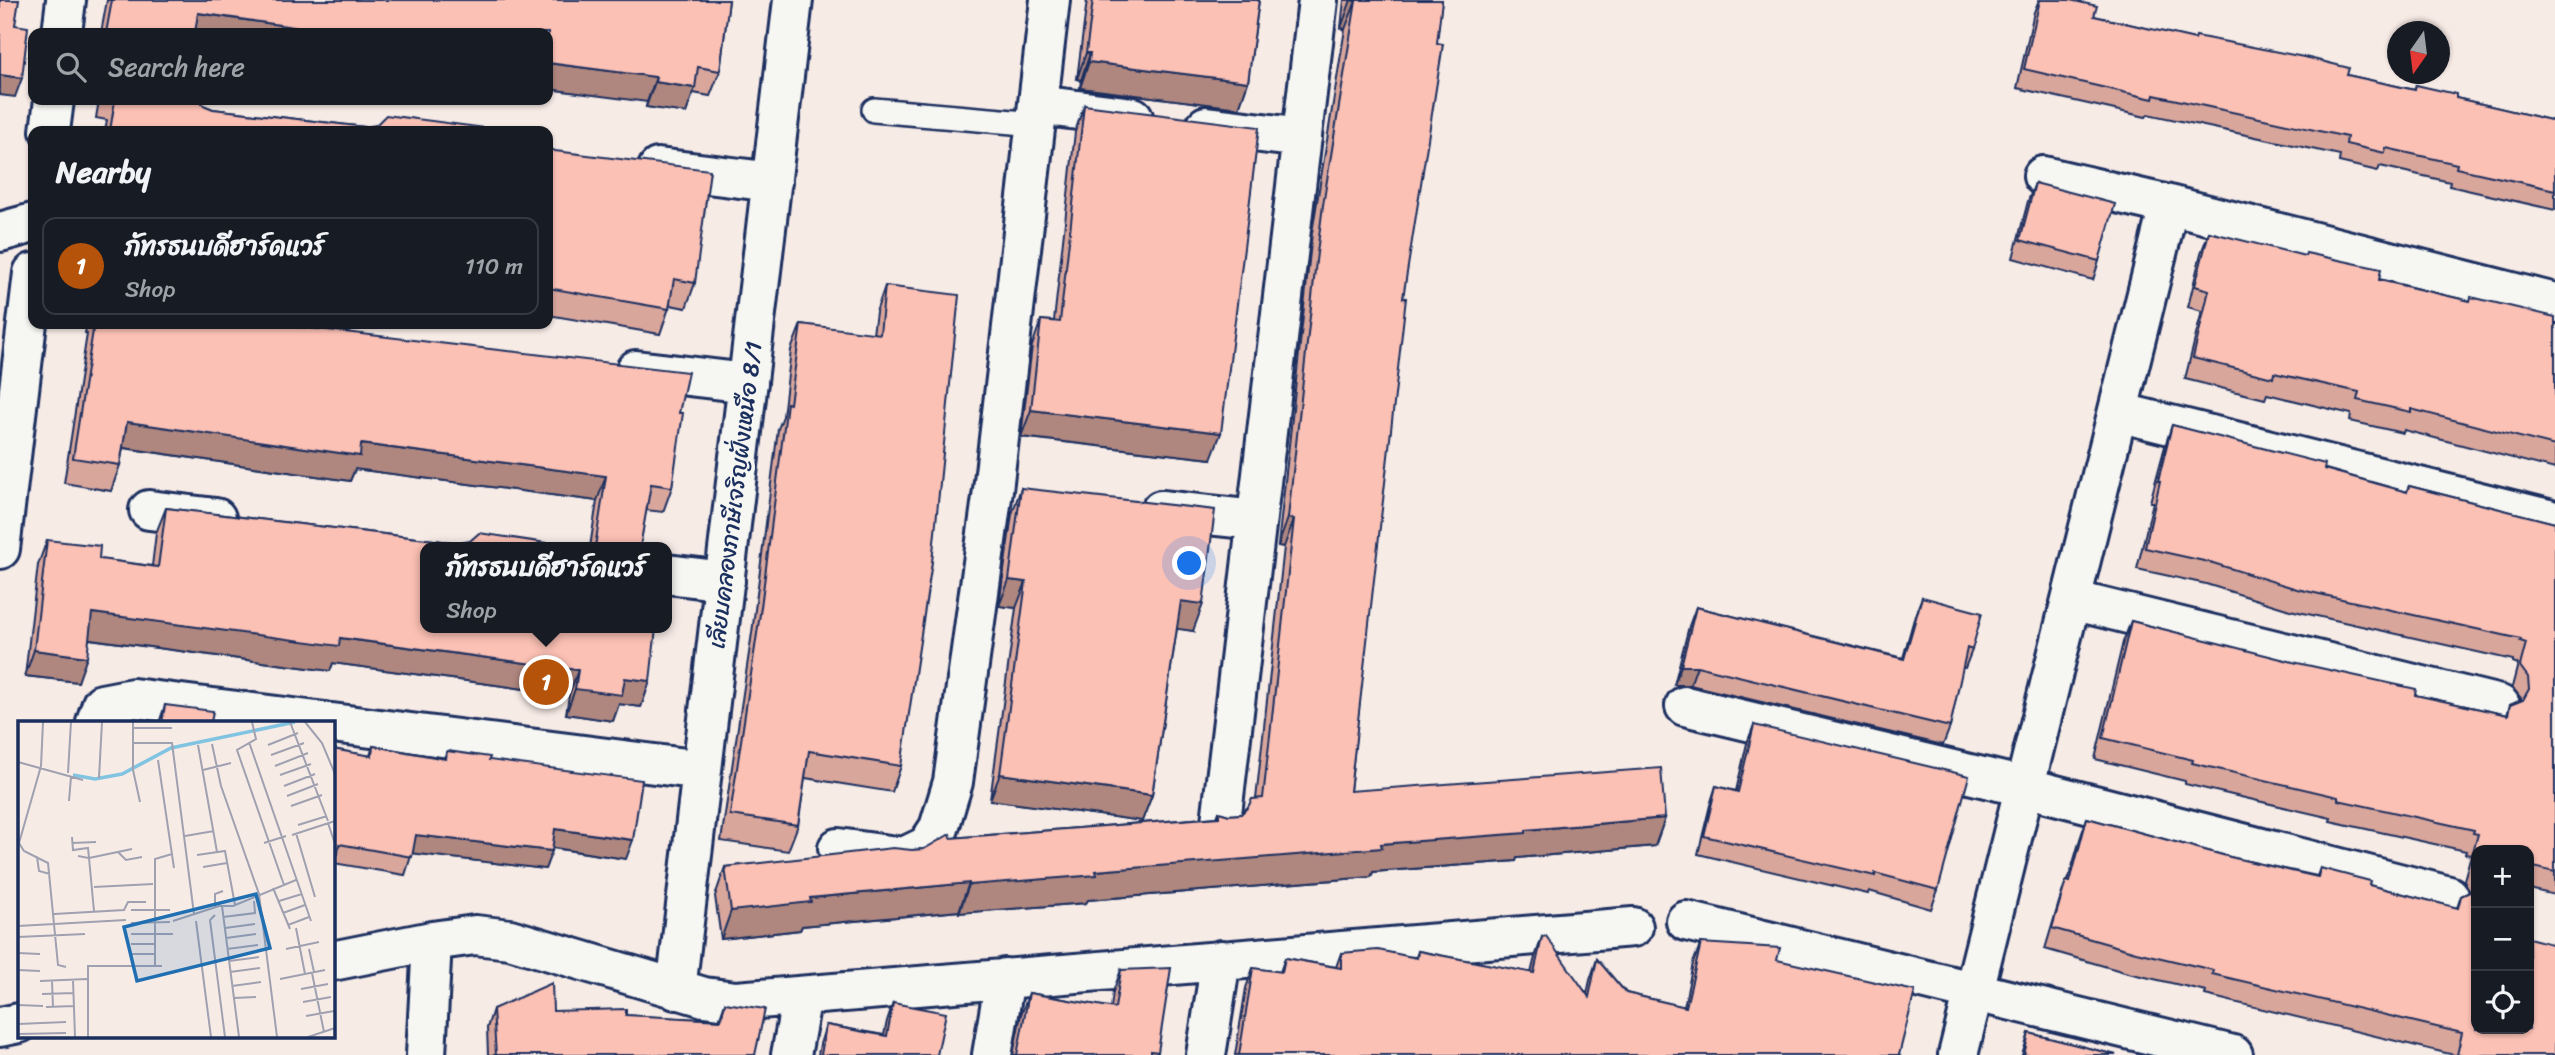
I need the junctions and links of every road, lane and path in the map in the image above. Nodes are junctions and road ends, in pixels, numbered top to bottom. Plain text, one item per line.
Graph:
1 (66, 0) edge
2 (793, 0) edge
3 (1050, 0) edge
4 (1318, 0) edge
5 (63, 28) edge
6 (53, 105) edge
7 (874, 110) dead end
8 (1037, 114) junction
9 (51, 126) edge
10 (1301, 138) junction
11 (627, 164) edge
12 (2043, 176) dead end
13 (772, 182) junction
14 (2169, 205) junction
15 (28, 224) edge
16 (0, 232) edge
17 (2555, 303) edge
18 (28, 315) edge
19 (597, 365) edge
20 (748, 383) junction
21 (2118, 412) junction
22 (1131, 506) edge
23 (149, 510) dead end
24 (2548, 519) edge
25 (1256, 520) junction
26 (245, 522) edge
27 (0, 549) edge
28 (672, 575) edge
29 (725, 581) junction
30 (2071, 600) junction
31 (2500, 705) dead end
32 (1685, 706) dead end
33 (97, 721) edge
34 (310, 721) edge
35 (334, 723) edge
36 (702, 770) junction
37 (2024, 787) junction
38 (1221, 822) edge
39 (838, 848) dead end
40 (2449, 896) dead end
41 (1686, 921) dead end
42 (1633, 927) dead end
43 (432, 941) junction
44 (1221, 960) junction
45 (334, 961) edge
46 (1005, 978) junction
47 (676, 989) junction
48 (1974, 992) junction
49 (802, 996) junction
50 (18, 1023) edge
51 (0, 1027) edge
52 (426, 1055) edge
53 (791, 1055) edge
54 (992, 1055) edge
55 (1206, 1055) edge
56 (1958, 1055) edge
57 (2233, 1055) edge

1 - 5 street
2 - 13 street, เลียบคลองภาษีเจริญฝั่งเหนือ 8/1
3 - 8 street
4 - 10 street
6 - 9 street
7 - 8 lane
8 - 10 street
8 - 39 street
10 - 25 street
11 - 13 street
12 - 14 street
13 - 20 street, เลียบคลองภาษีเจริญฝั่งเหนือ 8/1
14 - 17 street
14 - 21 street
15 - 16 street
18 - 27 street
19 - 20 street
20 - 29 street, เลียบคลองภาษีเจริญฝั่งเหนือ 8/1
21 - 24 street
21 - 30 street
22 - 25 street
23 - 26 street
25 - 38 street
28 - 29 street
29 - 36 street, เลียบคลองภาษีเจริญฝั่งเหนือ 8/1
30 - 31 street
30 - 37 street
32 - 37 street
33 - 34 street
35 - 36 street
36 - 47 street, เลียบคลองภาษีเจริญฝั่งเหนือ 8/1
37 - 40 street
37 - 48 street
41 - 48 street
42 - 44 street
43 - 45 street
43 - 47 street
43 - 52 street
44 - 46 street
44 - 55 street
46 - 49 street
46 - 54 street
47 - 49 street
48 - 56 street
48 - 57 street
49 - 53 street
50 - 51 street

